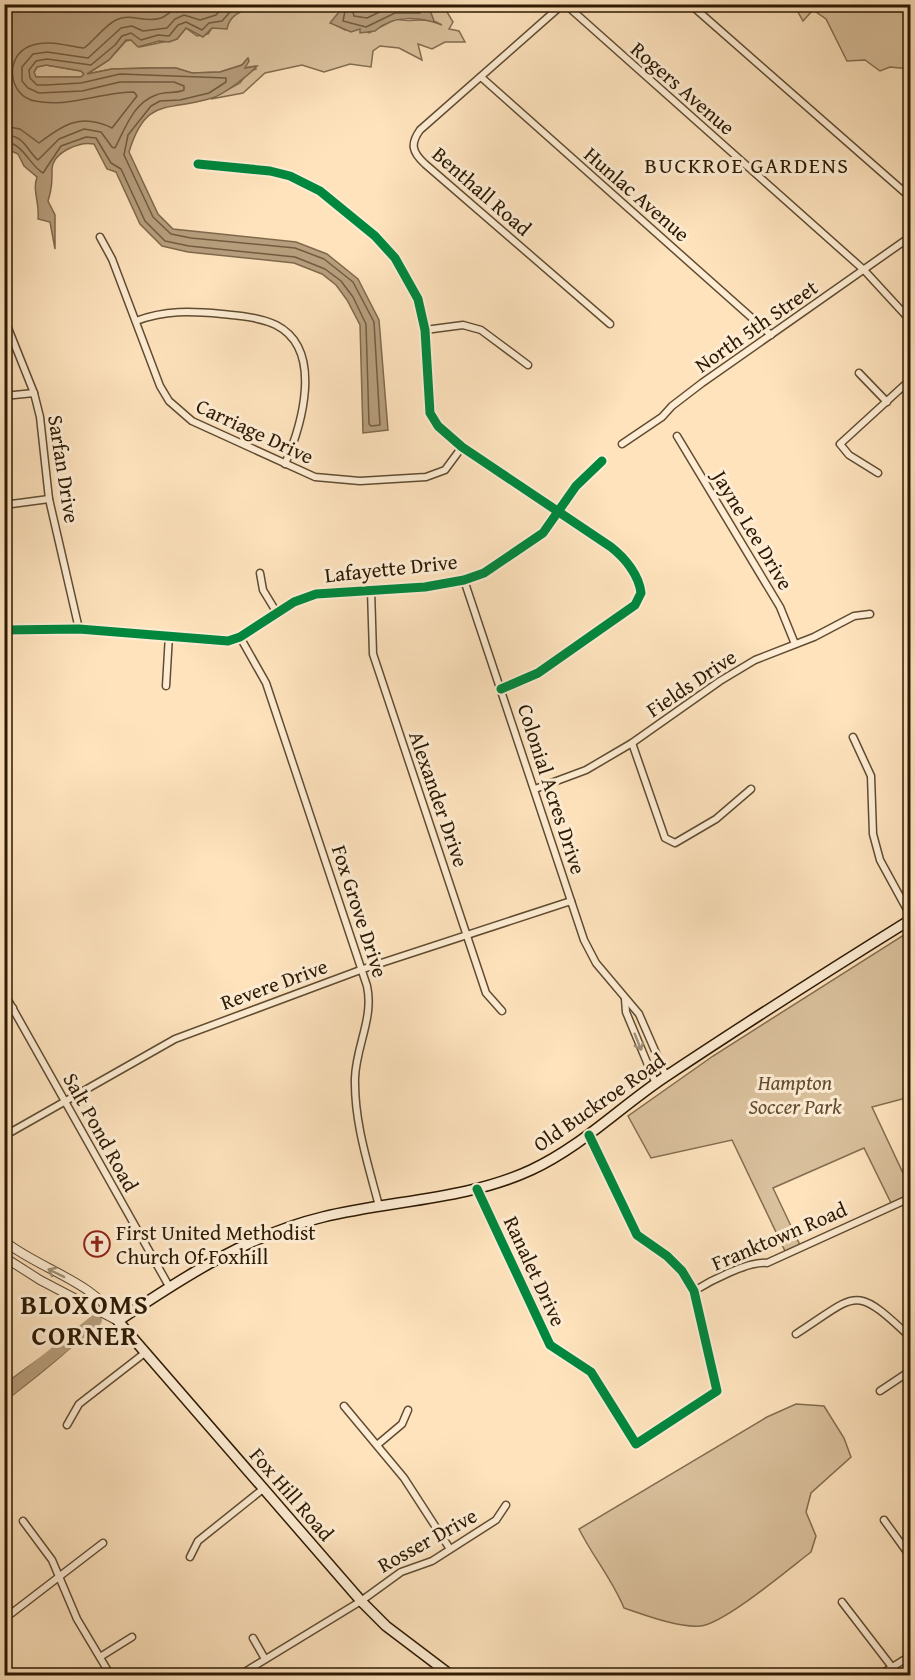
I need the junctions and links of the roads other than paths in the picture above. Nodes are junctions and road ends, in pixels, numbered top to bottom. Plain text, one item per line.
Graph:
1 (564, 4) edge
2 (690, 4) edge
3 (481, 77) junction
4 (198, 164) dead end
5 (910, 197) edge
6 (100, 237) dead end
7 (910, 237) edge
8 (864, 270) junction
9 (4, 318) edge
10 (910, 320) edge
11 (136, 321) junction
12 (610, 324) dead end
13 (425, 330) junction
14 (771, 336) junction
15 (528, 365) dead end
16 (859, 373) dead end
17 (910, 380) edge
18 (34, 393) junction
19 (4, 396) edge
20 (887, 402) junction
21 (677, 436) dead end
22 (622, 444) dead end
23 (462, 447) junction
24 (602, 461) dead end
25 (285, 464) junction
26 (878, 472) dead end
27 (49, 499) junction
28 (4, 505) edge
29 (559, 511) junction
30 (260, 573) dead end
31 (464, 580) junction
32 (370, 590) junction
33 (277, 613) junction
34 (870, 614) dead end
35 (79, 629) junction
36 (4, 630) edge
37 (169, 635) junction
38 (240, 637) junction
39 (795, 644) junction
40 (166, 686) dead end
41 (501, 689) junction
42 (853, 737) dead end
43 (632, 743) junction
44 (535, 789) junction
45 (750, 789) dead end
46 (571, 901) junction
47 (910, 915) edge
48 (910, 920) edge
49 (467, 934) junction
50 (363, 969) junction
51 (4, 993) edge
52 (625, 999) junction
53 (13, 1008) junction
54 (502, 1011) dead end
55 (4, 1013) edge
56 (666, 1076) junction
57 (656, 1084) junction
58 (66, 1100) junction
59 (589, 1135) junction
60 (4, 1136) edge
61 (477, 1189) junction
62 (910, 1198) edge
63 (379, 1206) junction
64 (4, 1241) edge
65 (4, 1257) edge
66 (170, 1288) junction
67 (694, 1291) junction
68 (118, 1321) junction
69 (796, 1334) dead end
70 (910, 1337) edge
71 (146, 1352) junction
72 (910, 1371) edge
73 (880, 1391) dead end
74 (344, 1406) dead end
75 (408, 1410) dead end
76 (67, 1425) dead end
77 (377, 1445) junction
78 (263, 1489) junction
79 (506, 1504) dead end
80 (884, 1520) dead end
81 (23, 1521) dead end
82 (103, 1543) dead end
83 (450, 1549) junction
84 (910, 1556) edge
85 (190, 1557) dead end
86 (58, 1579) junction
87 (361, 1601) junction
88 (842, 1602) dead end
89 (4, 1620) edge
90 (132, 1637) dead end
91 (253, 1638) dead end
92 (910, 1656) edge
93 (100, 1657) junction
94 (266, 1659) junction
95 (892, 1667) junction
96 (111, 1676) edge
97 (238, 1676) edge
98 (452, 1676) edge
99 (878, 1676) edge

1 - 3 street, Benthall Road
1 - 8 street, Rogers Avenue
2 - 5 street
3 - 12 street, Benthall Road
3 - 14 street, Hunlac Avenue
4 - 13 street
6 - 11 street, Carriage Drive
7 - 8 street, North 5th Street
8 - 10 street, Rogers Avenue
8 - 14 street, North 5th Street
9 - 18 street, Sarfan Drive
11 - 25 street, Carriage Drive
11 - 25 street
13 - 15 street
13 - 23 street
14 - 22 street, North 5th Street
16 - 20 street
17 - 20 street
18 - 19 street
18 - 27 street, Sarfan Drive
20 - 26 street
21 - 39 street, Jayne Lee Drive
23 - 25 street, Carriage Drive
23 - 29 street
24 - 29 street, Lafayette Drive
27 - 28 street
27 - 35 street, Sarfan Drive
29 - 31 street, Lafayette Drive
29 - 41 street
30 - 33 street
31 - 32 street, Lafayette Drive
31 - 41 street, Colonial Acres Drive
32 - 33 street, Lafayette Drive
32 - 49 street, Alexander Drive
33 - 38 street, Lafayette Drive
34 - 39 street, Fields Drive
35 - 36 street, Lafayette Drive
35 - 37 street, Lafayette Drive
37 - 38 street, Lafayette Drive
37 - 40 street
38 - 50 street, Fox Grove Drive
39 - 43 street, Fields Drive
41 - 44 street, Colonial Acres Drive
42 - 47 street
43 - 44 street, Fields Drive
43 - 45 street
44 - 46 street, Colonial Acres Drive
46 - 49 street, Revere Drive
46 - 52 street, Colonial Acres Drive
48 - 56 main road, Old Buckroe Road
49 - 50 street, Revere Drive
49 - 54 street, Alexander Drive
50 - 58 street, Revere Drive
50 - 63 street, Fox Grove Drive
51 - 53 street, Salt Pond Road
52 - 56 street, Colonial Acres Drive
52 -> 57 street, Colonial Acres Drive
53 - 55 street
53 - 58 street, Salt Pond Road
56 - 57 main road, Old Buckroe Road
57 - 59 main road, Old Buckroe Road
58 - 60 street, Revere Drive
58 - 66 street, Salt Pond Road
59 - 61 main road, Old Buckroe Road
59 - 67 street
61 - 63 main road, Old Buckroe Road
61 - 67 street, Ranalet Drive
62 - 67 street, Franktown Road
63 - 66 main road, Old Buckroe Road
68 -> 64 street
65 - 68 street
66 - 68 main road, Old Buckroe Road
68 - 71 main road, Fox Hill Road
69 - 70 street
71 - 76 street
71 - 78 main road, Fox Hill Road
72 - 73 street
74 - 77 street
75 - 77 street
77 - 83 street
78 - 85 street
78 - 87 main road, Fox Hill Road
79 - 83 street, Rosser Drive
80 - 84 street
81 - 86 street
82 - 86 street
83 - 87 street, Rosser Drive
86 - 89 street
86 - 93 street
87 - 94 street, Rosser Drive
87 - 98 main road, Fox Hill Road
88 - 95 street
90 - 93 street
91 - 94 street
92 - 95 street
93 - 96 street
94 - 97 street, Rosser Drive
95 - 99 street

